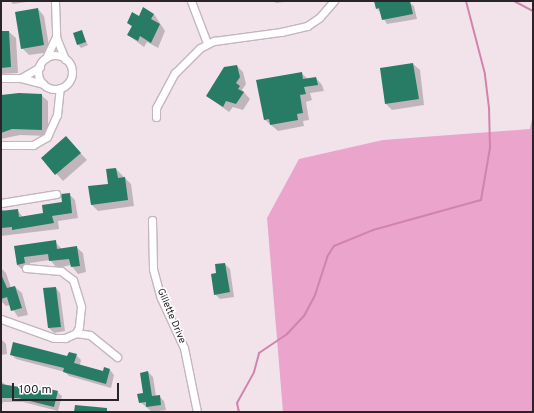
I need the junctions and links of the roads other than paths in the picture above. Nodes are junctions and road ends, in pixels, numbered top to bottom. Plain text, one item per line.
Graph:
1 (55, 1) edge
2 (191, 1) edge
3 (334, 1) edge
4 (56, 37) junction
5 (207, 43) junction
6 (46, 58) junction
7 (65, 59) junction
8 (40, 67) junction
9 (1, 78) edge
10 (21, 78) junction
11 (43, 84) junction
12 (60, 88) junction
13 (156, 117) dead end
14 (1, 145) edge
15 (56, 194) dead end
16 (1, 203) edge
17 (152, 220) dead end
18 (26, 268) dead end
19 (1, 318) edge
20 (76, 333) junction
21 (117, 357) dead end
22 (197, 412) edge

1 - 4 street
2 - 5 street
3 - 5 street
4 - 6 street
4 - 7 street
5 - 13 street
6 - 7 street
6 - 8 street
7 - 12 street
8 - 10 street
8 - 11 street
9 - 10 street
10 - 11 street
11 - 12 street
12 - 14 street
15 - 16 street
17 - 22 street, Gillette Drive
18 - 20 street
19 - 20 street
20 - 21 street

